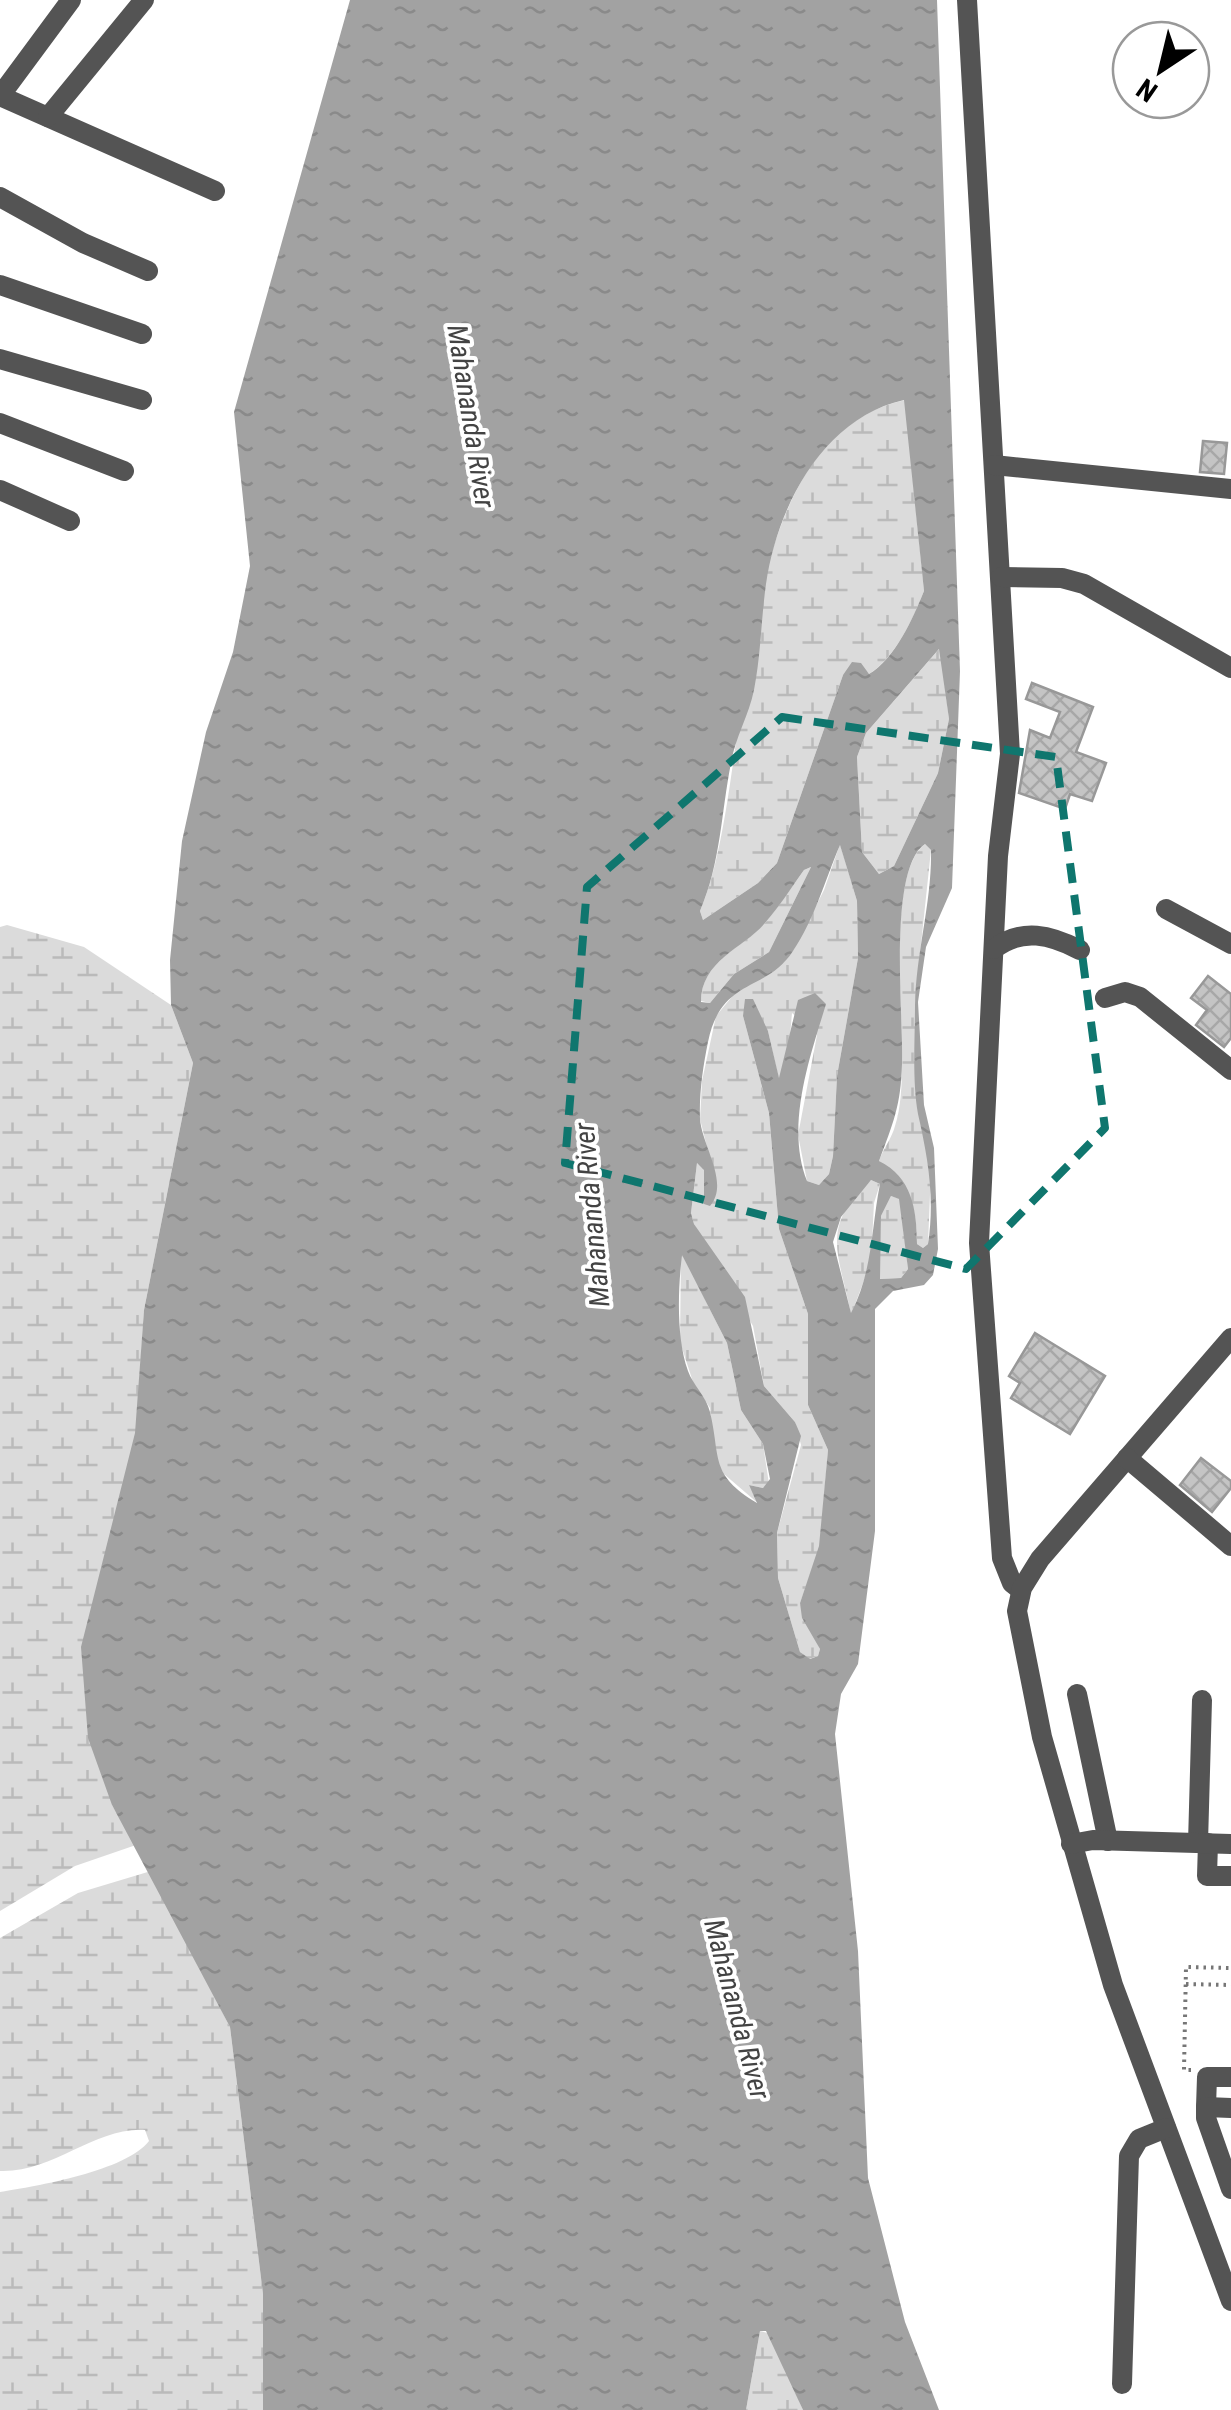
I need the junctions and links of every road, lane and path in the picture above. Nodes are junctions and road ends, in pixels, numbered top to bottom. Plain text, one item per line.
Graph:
1 (71, 0) edge
2 (144, 0) edge
3 (968, 0) edge
4 (48, 117) junction
5 (215, 191) dead end
6 (0, 197) edge
7 (148, 271) dead end
8 (0, 285) edge
9 (142, 334) dead end
10 (0, 359) edge
11 (142, 400) dead end
12 (0, 423) edge
13 (994, 465) junction
14 (124, 472) dead end
15 (1231, 489) edge
16 (0, 490) edge
17 (70, 521) dead end
18 (1001, 578) junction
19 (1231, 668) edge
20 (1166, 909) dead end
21 (1231, 944) edge
22 (994, 949) junction
23 (1080, 950) dead end
24 (1105, 998) dead end
25 (1231, 1070) edge
26 (1231, 1338) edge
27 (1127, 1458) junction
28 (1231, 1546) edge
29 (1021, 1590) junction
30 (1077, 1694) dead end
31 (1202, 1700) dead end
32 (1108, 1841) junction
33 (1203, 1843) junction
34 (1071, 1844) junction
35 (1231, 1844) edge
36 (1231, 1876) edge
37 (1231, 1968) edge
38 (1186, 1984) junction
39 (1231, 1985) edge
40 (1207, 2077) junction
41 (1231, 2077) edge
42 (1206, 2107) junction
43 (1231, 2108) edge
44 (1166, 2128) junction
45 (1231, 2190) edge
46 (1231, 2301) edge
47 (1122, 2384) dead end

1 - 4 street
2 - 4 street
3 - 13 street
4 - 5 street
6 - 7 street
8 - 9 street
10 - 11 street
12 - 14 street
13 - 15 street
13 - 18 street
16 - 17 street
18 - 19 street
18 - 22 street
20 - 21 street
22 - 23 street
22 - 29 street
24 - 25 street
26 - 27 street
27 - 28 street
27 - 29 street
29 - 34 street
30 - 32 street
31 - 33 street
32 - 33 street
32 - 34 street
33 - 35 street
33 - 36 street
34 - 44 street
37 - 38 path
38 - 39 path
38 - 40 path
40 - 41 street
40 - 42 street
42 - 43 street
42 - 45 street
44 - 46 street
44 - 47 street

